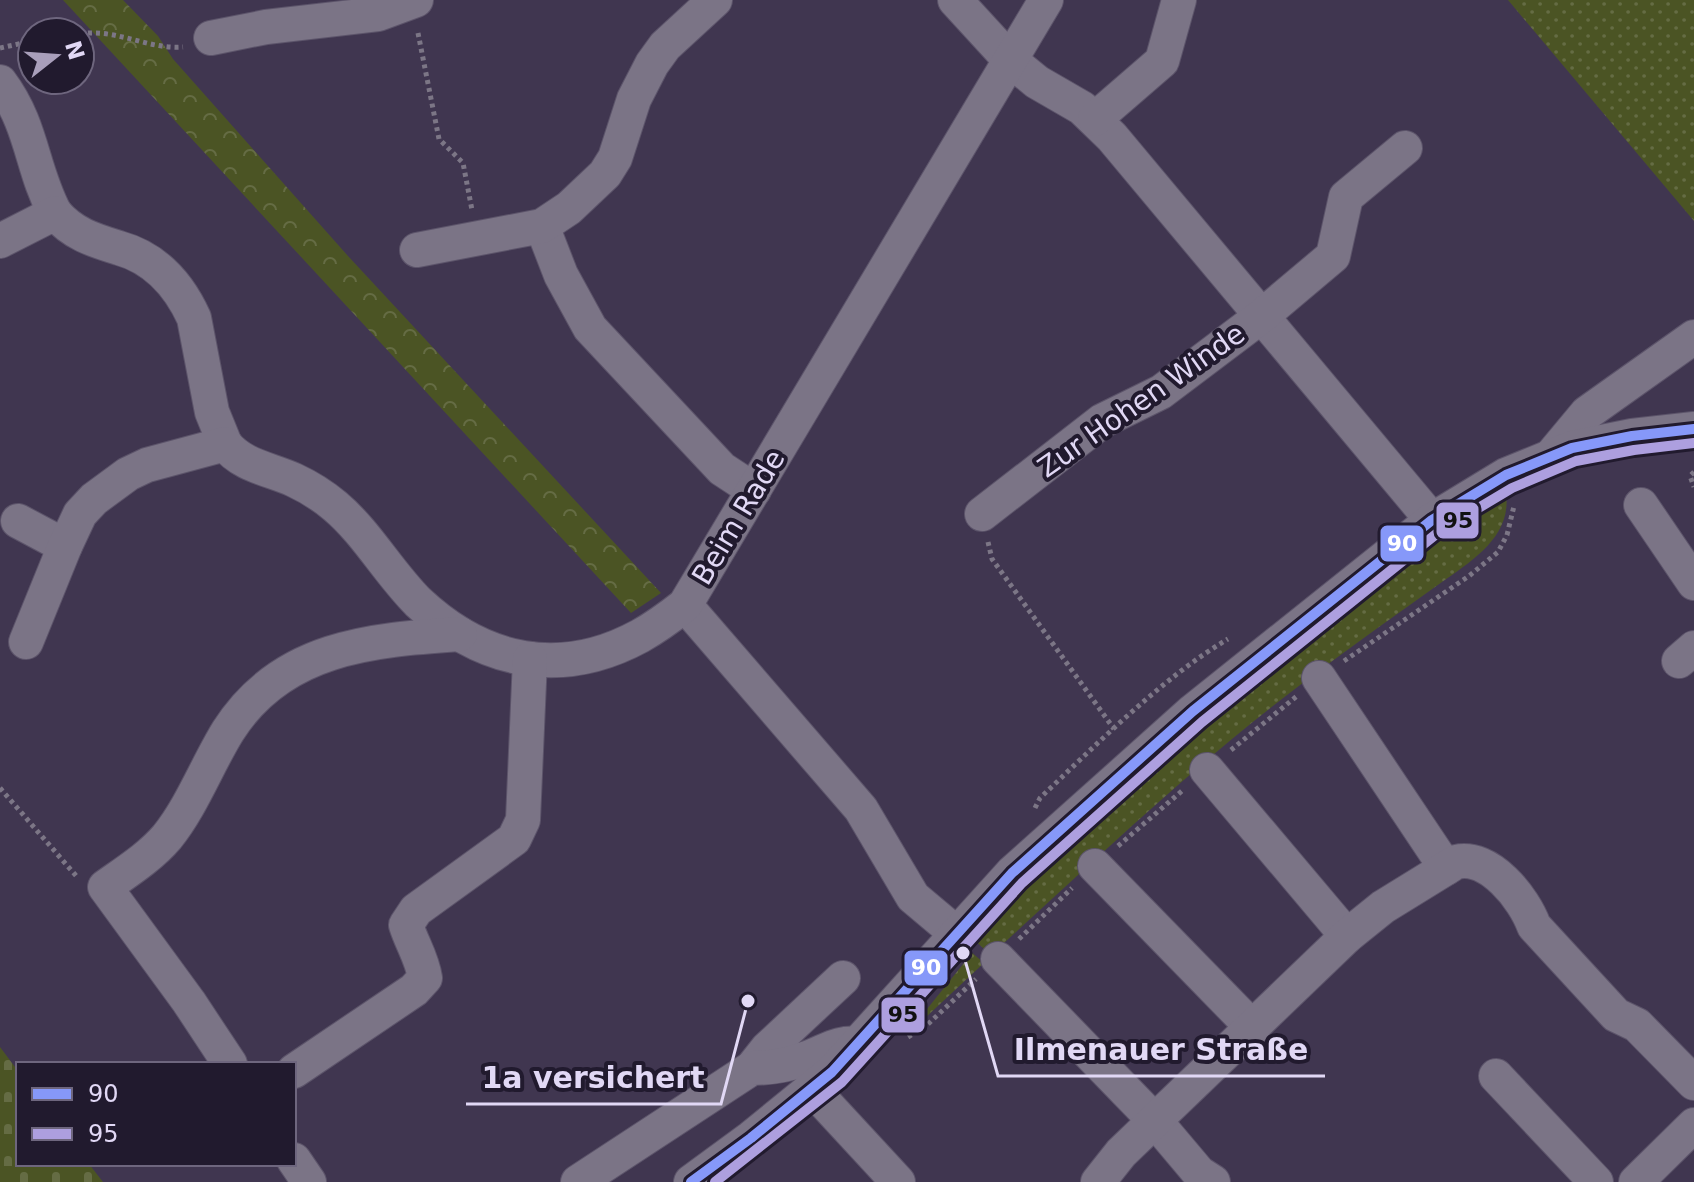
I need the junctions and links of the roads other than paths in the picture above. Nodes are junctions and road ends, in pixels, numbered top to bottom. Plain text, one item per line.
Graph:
1 (715, 0) edge
2 (955, 0) edge
3 (1046, 0) edge
4 (1179, 0) edge
5 (414, 1) edge
6 (263, 13) edge
7 (211, 38) road end
8 (1010, 60) junction
9 (0, 82) edge
10 (1095, 119) junction
11 (1405, 148) dead end
12 (55, 213) junction
13 (542, 226) junction
14 (0, 241) edge
15 (417, 250) dead end
16 (1263, 315) junction
17 (1694, 337) edge
18 (1694, 429) edge
19 (225, 444) junction
20 (1552, 455) junction
21 (754, 490) junction
22 (1641, 505) dead end
23 (982, 514) road end
24 (1432, 520) junction
25 (18, 521) dead end
26 (65, 546) junction
27 (1694, 583) edge
28 (685, 605) junction
29 (460, 634) junction
30 (26, 642) dead end
31 (530, 659) junction
32 (1319, 678) road end
33 (1207, 770) dead end
34 (1095, 866) dead end
35 (1446, 868) junction
36 (957, 934) junction
37 (1347, 936) junction
38 (998, 959) dead end
39 (843, 978) dead end
40 (1253, 1028) junction
41 (860, 1044) junction
42 (229, 1062) edge
43 (752, 1068) junction
44 (296, 1070) edge
45 (1496, 1076) dead end
46 (1694, 1083) edge
47 (812, 1089) junction
48 (1156, 1122) junction
49 (1694, 1125) edge
50 (296, 1163) edge
51 (309, 1182) edge
52 (578, 1182) edge
53 (691, 1182) edge
54 (898, 1182) edge
55 (1098, 1182) edge
56 (1213, 1182) edge
57 (1596, 1182) edge
58 (1636, 1182) edge

1 - 13 street
2 - 8 street, Zur Hohen Winde
3 - 8 street, Beim Rade
4 - 10 street
5 - 6 street
6 - 7 street
8 - 10 street, Zur Hohen Winde
8 - 21 street, Beim Rade
9 - 12 street
10 - 16 street, Zur Hohen Winde
11 - 16 street, Zur Hohen Winde
12 - 14 street
12 - 19 street
13 - 15 street
13 - 21 street
16 - 23 street, Zur Hohen Winde
16 - 24 street, Zur Hohen Winde
17 - 20 street
18 - 20 street
19 - 26 street
19 - 29 street
20 - 24 street
21 - 28 street, Beim Rade
22 - 27 street
24 - 36 street
25 - 26 street
26 - 30 street
28 - 31 street
28 - 36 street, Beim Rade
29 - 31 street
29 - 42 street
31 - 44 street
32 - 35 street
33 - 37 street
34 - 40 street
35 - 37 street
35 - 46 street
36 - 41 street
37 - 40 street
38 - 48 street
39 - 43 street
40 - 48 street
41 - 43 street
41 - 47 street
43 - 52 street
45 - 57 street
47 - 53 street
47 - 54 street
48 - 55 street
48 - 56 street
49 - 58 street
50 - 51 street

